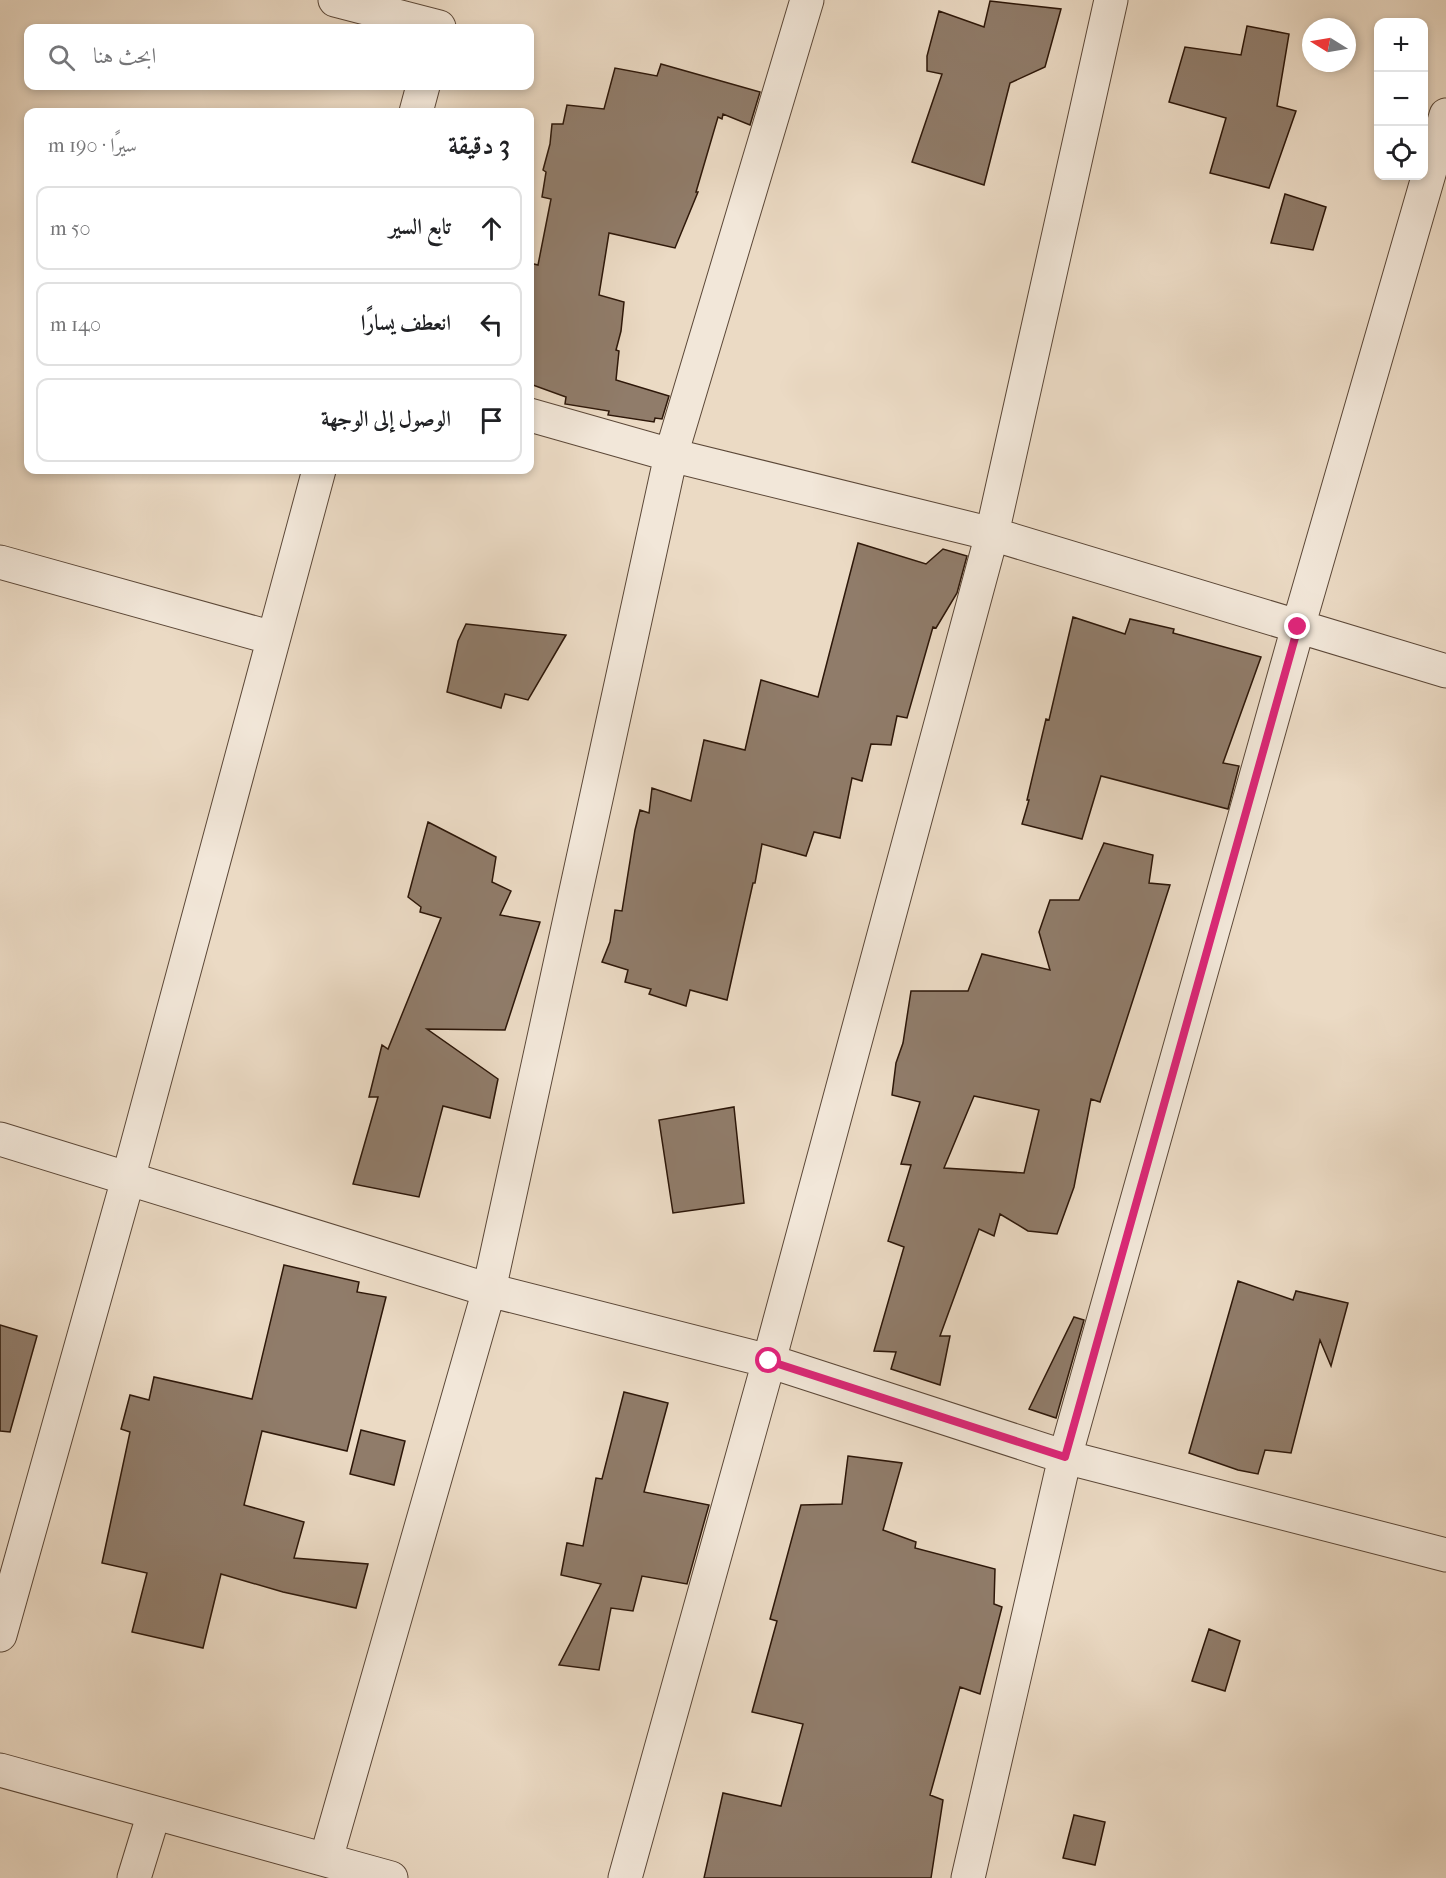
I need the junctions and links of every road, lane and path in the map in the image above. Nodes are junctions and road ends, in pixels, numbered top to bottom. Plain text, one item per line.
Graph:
1 (335, 0) edge
2 (807, 0) edge
3 (1111, 0) edge
4 (442, 19) edge
5 (422, 90) edge
6 (417, 108) edge
7 (1446, 115) edge
8 (534, 416) edge
9 (670, 455) junction
10 (318, 474) edge
11 (992, 534) junction
12 (0, 562) edge
13 (1298, 627) junction
14 (273, 638) junction
15 (1446, 671) edge
16 (0, 1139) edge
17 (128, 1179) junction
18 (489, 1290) junction
19 (769, 1361) junction
20 (1065, 1457) junction
21 (1446, 1556) edge
22 (0, 1635) edge
23 (0, 1770) edge
24 (154, 1813) junction
25 (326, 1859) junction
26 (134, 1878) edge
27 (391, 1878) edge
28 (625, 1878) edge
29 (968, 1878) edge

1 - 4 street
2 - 9 street
3 - 11 street
5 - 6 street
7 - 13 street
8 - 9 street
9 - 11 street
9 - 18 street
10 - 14 street
11 - 13 street
11 - 19 street
12 - 14 street
13 - 15 street
13 - 20 street
14 - 17 street
16 - 17 street
17 - 18 street
17 - 22 street
18 - 19 street
18 - 25 street
19 - 20 street
19 - 28 street
20 - 21 street
20 - 29 street
23 - 24 street
24 - 25 street
24 - 26 street
25 - 27 street

